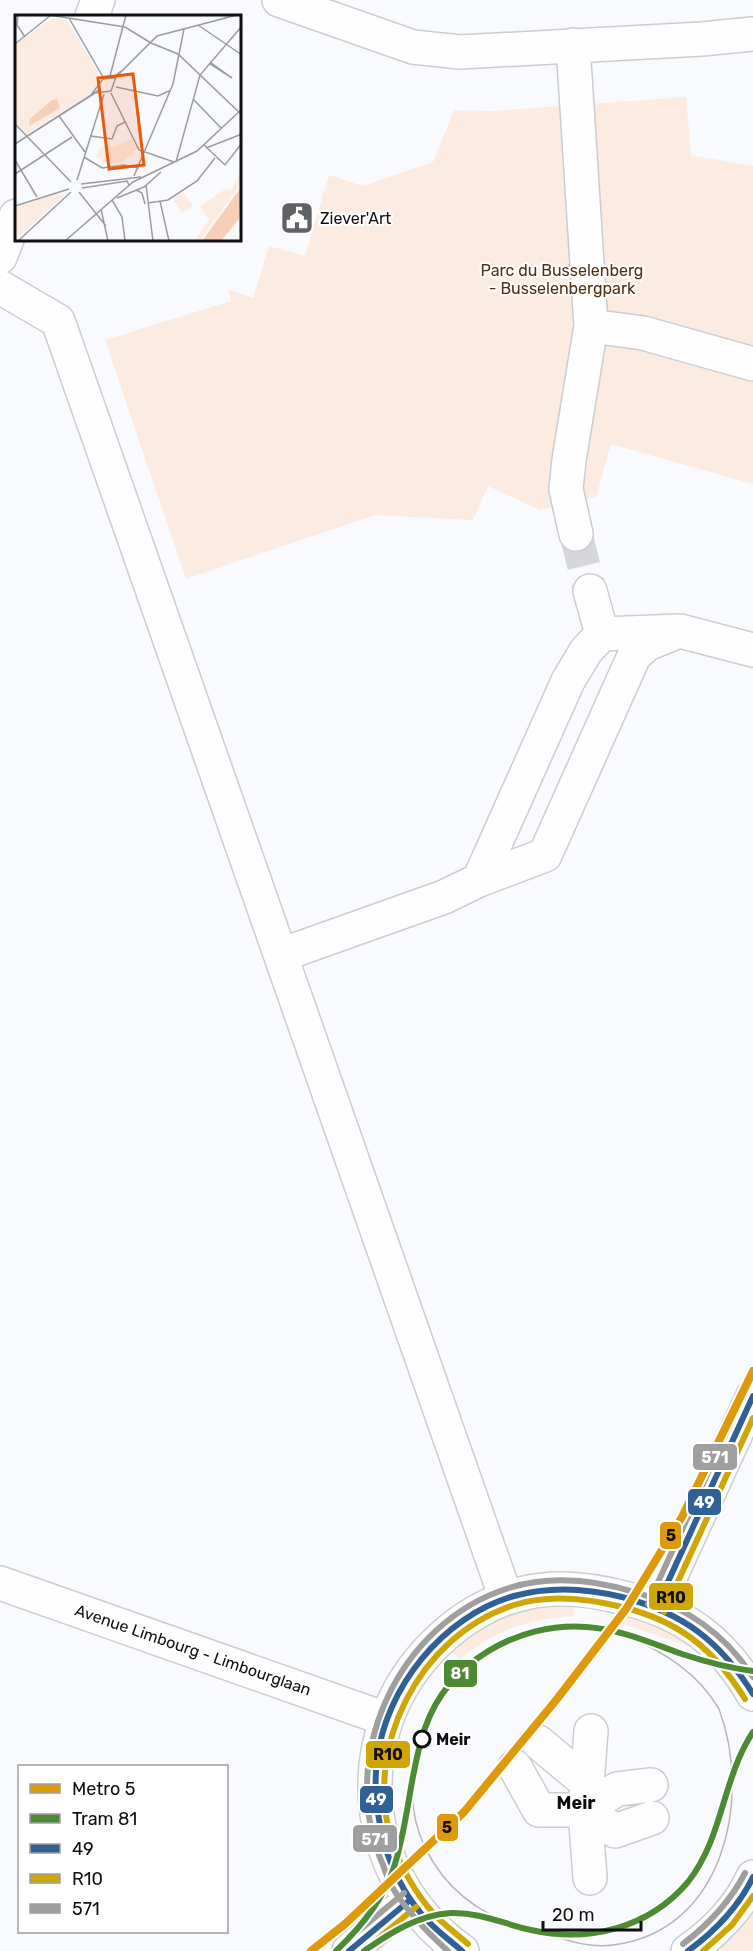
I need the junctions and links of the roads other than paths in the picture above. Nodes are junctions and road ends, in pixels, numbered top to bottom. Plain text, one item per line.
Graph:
1 (98, 0) edge
2 (279, 0) edge
3 (92, 15) edge
4 (753, 34) edge
5 (573, 45) junction
6 (15, 219) edge
7 (0, 257) edge
8 (0, 287) edge
9 (591, 326) junction
10 (753, 364) edge
11 (576, 534) tunnel mouth
12 (590, 591) tunnel mouth
13 (680, 631) junction
14 (602, 633) junction
15 (753, 650) edge
16 (479, 880) junction
17 (280, 955) junction
18 (753, 1396) edge
19 (0, 1583) edge
20 (506, 1598) junction
21 (656, 1608) junction
22 (753, 1694) edge
23 (386, 1719) junction
24 (591, 1731) dead end
25 (538, 1742) dead end
26 (514, 1767) dead end
27 (651, 1785) dead end
28 (586, 1796) junction
29 (652, 1818) dead end
30 (753, 1877) edge
31 (590, 1878) dead end
32 (410, 1900) junction
33 (349, 1951) edge
34 (462, 1951) edge
35 (688, 1951) edge

1 - 3 street
2 - 5 street
4 - 5 street
5 - 9 street
6 - 7 street
8 - 17 street
9 - 10 street
9 - 11 street
12 - 14 street
13 - 14 street
13 - 15 street
13 - 16 street
14 - 16 street
16 - 17 street
17 - 20 street
18 - 21 street
19 - 23 street, Avenue Limbourg - Limbourglaan
20 - 21 street
20 - 23 street
21 - 22 street
23 - 32 street
24 - 28 street
25 - 28 street
26 - 28 street
27 - 28 street
28 - 29 street
28 - 31 street
30 - 35 street
32 - 33 street
32 - 34 street

